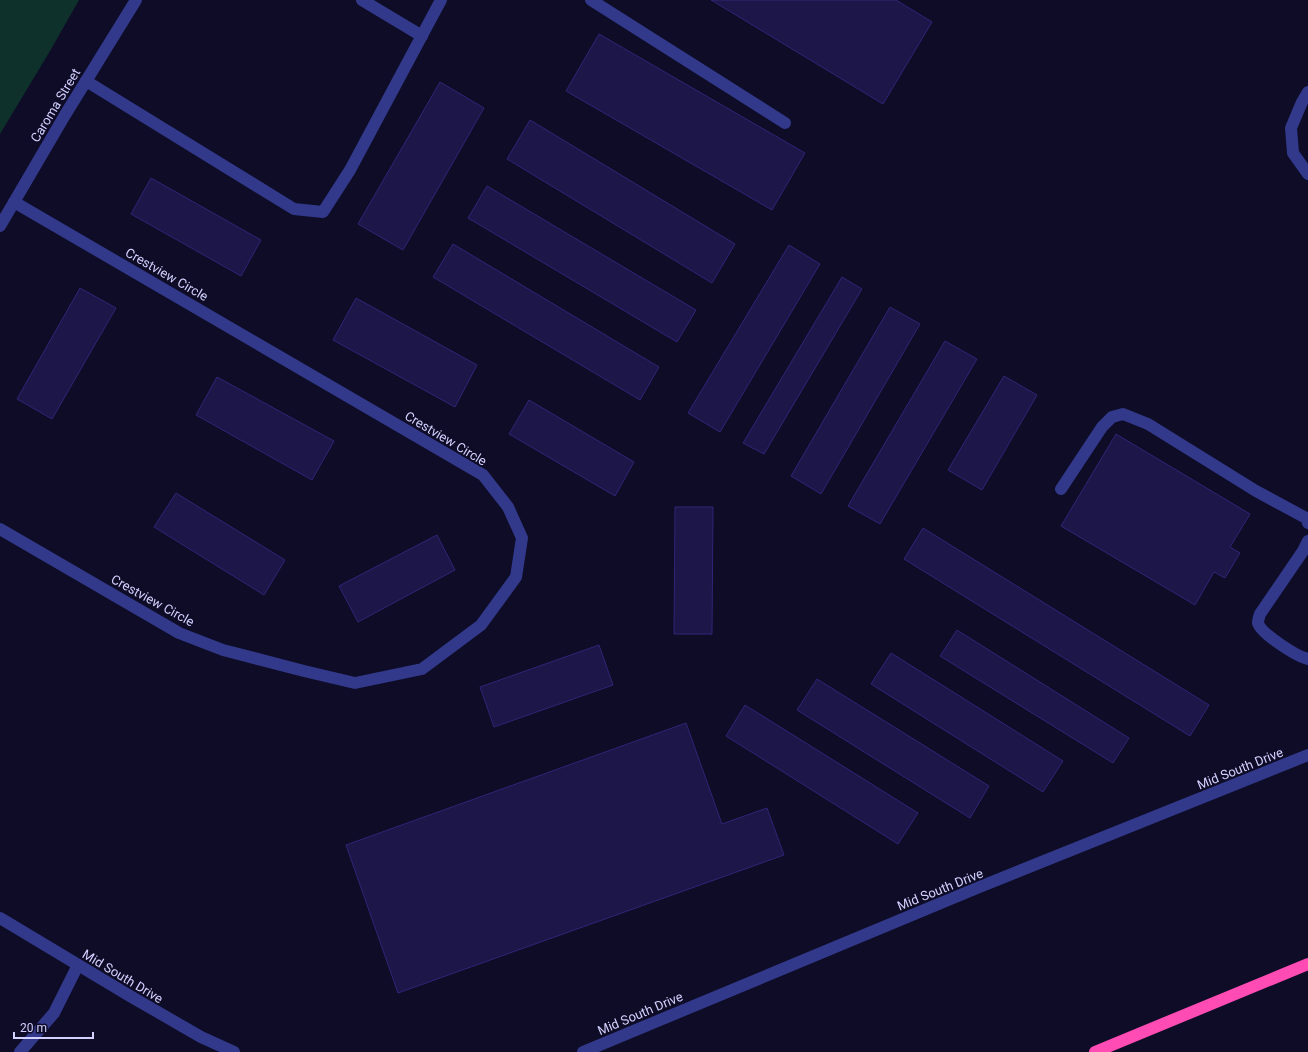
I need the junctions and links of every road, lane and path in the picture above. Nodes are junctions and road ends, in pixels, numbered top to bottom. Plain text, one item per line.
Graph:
1 (136, 0) edge
2 (362, 0) edge
3 (441, 0) edge
4 (591, 0) edge
5 (422, 36) junction
6 (86, 81) junction
7 (1308, 92) edge
8 (785, 122) dead end
9 (1308, 174) edge
10 (14, 202) junction
11 (0, 226) edge
12 (1060, 489) dead end
13 (1308, 523) edge
14 (0, 530) edge
15 (1308, 541) edge
16 (1308, 659) edge
17 (1308, 755) edge
18 (0, 918) edge
19 (1308, 964) edge
20 (78, 966) junction
21 (20, 1052) edge
22 (234, 1052) edge
23 (583, 1052) edge
24 (1095, 1052) edge

1 - 6 street, Caroma Street
2 - 5 street
3 - 5 street
4 - 8 street
5 - 6 street
6 - 10 street, Caroma Street
7 - 9 street
10 - 11 street, Caroma Street
10 - 14 street, Crestview Circle
12 - 13 street
15 - 16 street
17 - 23 street, Mid South Drive
18 - 20 street, Mid South Drive
19 - 24 highway
20 - 21 street
20 - 22 street, Mid South Drive

